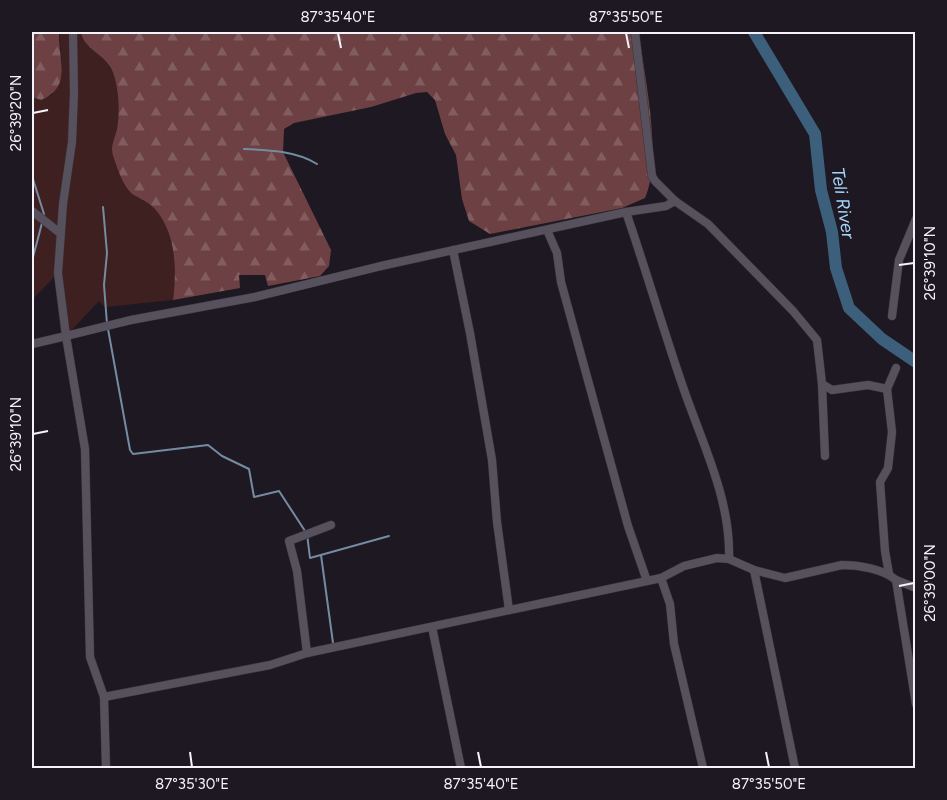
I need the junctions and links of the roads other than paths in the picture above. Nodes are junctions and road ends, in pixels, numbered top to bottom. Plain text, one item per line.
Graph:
1 (73, 32) edge
2 (635, 32) edge
3 (675, 201) junction
4 (32, 211) edge
5 (626, 212) junction
6 (915, 219) edge
7 (547, 230) junction
8 (60, 233) junction
9 (453, 250) junction
10 (892, 316) dead end
11 (66, 336) junction
12 (32, 344) edge
13 (896, 368) dead end
14 (822, 384) junction
15 (887, 388) junction
16 (825, 456) dead end
17 (331, 525) dead end
18 (729, 559) junction
19 (754, 570) junction
20 (893, 577) junction
21 (661, 578) junction
22 (647, 581) junction
23 (915, 588) edge
24 (509, 610) junction
25 (432, 627) junction
26 (307, 653) junction
27 (104, 697) junction
28 (915, 704) edge
29 (106, 768) edge
30 (461, 768) edge
31 (703, 768) edge
32 (795, 768) edge

1 - 8 street
2 - 3 street
3 - 5 street
3 - 14 street
4 - 8 street
5 - 7 street
5 - 18 street
6 - 10 street
7 - 9 street
7 - 22 street
8 - 11 street
9 - 11 street
9 - 24 street
11 - 12 street
11 - 27 street
13 - 15 street
14 - 15 street
14 - 16 street
15 - 20 street
17 - 26 street
18 - 19 street
18 - 21 street
19 - 20 street
19 - 32 street
20 - 23 street
20 - 28 street
21 - 22 street
21 - 31 street
22 - 24 street
24 - 25 street
25 - 26 street
25 - 30 street
26 - 27 street
27 - 29 street

